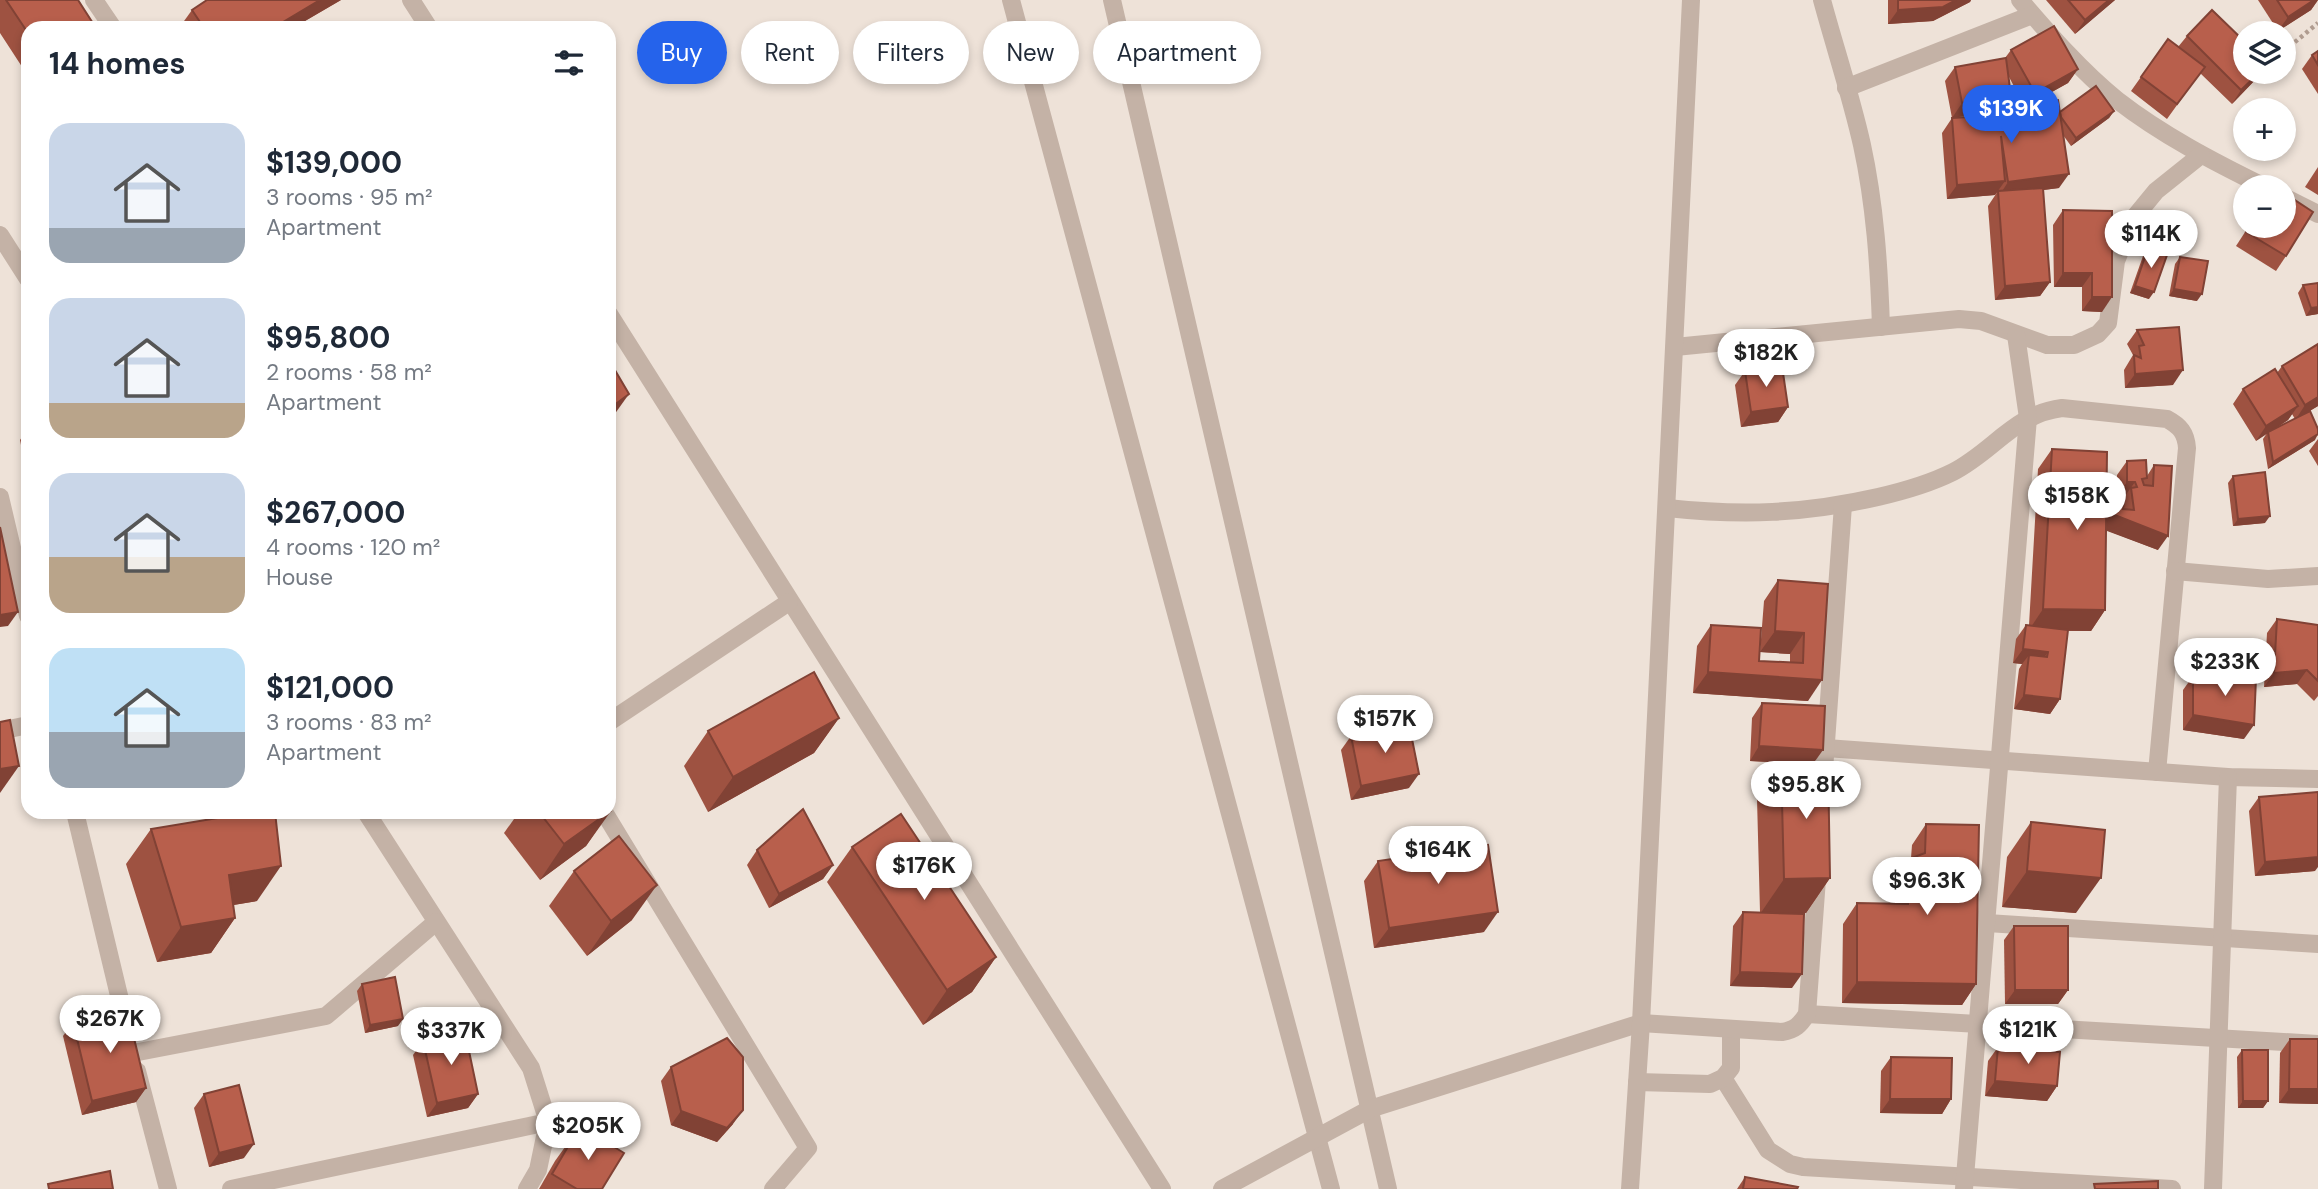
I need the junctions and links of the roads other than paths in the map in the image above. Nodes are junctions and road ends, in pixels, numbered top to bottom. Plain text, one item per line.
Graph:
1 (94, 0) edge
2 (411, 0) edge
3 (1011, 0) edge
4 (1112, 0) edge
5 (1691, 0) edge
6 (1822, 0) edge
7 (2020, 0) edge
8 (2032, 15) junction
9 (108, 21) edge
10 (424, 21) edge
11 (1846, 88) junction
12 (2201, 155) junction
13 (2241, 175) edge
14 (2296, 203) edge
15 (2318, 214) edge
16 (0, 235) edge
17 (21, 268) edge
18 (616, 325) edge
19 (1881, 327) junction
20 (2016, 335) junction
21 (1675, 346) junction
22 (2028, 418) junction
23 (0, 497) edge
24 (1843, 505) junction
25 (1667, 508) junction
26 (2175, 571) junction
27 (2318, 576) edge
28 (21, 586) edge
29 (789, 602) junction
30 (616, 717) edge
31 (21, 726) edge
32 (0, 731) edge
33 (1826, 748) junction
34 (1999, 761) junction
35 (2157, 772) junction
36 (2228, 777) junction
37 (2318, 779) edge
38 (1822, 801) edge
39 (77, 819) edge
40 (370, 819) edge
41 (608, 819) edge
42 (1817, 868) edge
43 (436, 922) junction
44 (1987, 923) junction
45 (2222, 939) junction
46 (2318, 944) edge
47 (1807, 1014) junction
48 (1641, 1023) junction
49 (1978, 1025) junction
50 (1731, 1029) junction
51 (2219, 1040) junction
52 (2318, 1044) edge
53 (133, 1053) junction
54 (1723, 1078) junction
55 (1637, 1082) junction
56 (1370, 1109) junction
57 (548, 1122) junction
58 (1318, 1137) junction
59 (1964, 1183) edge
60 (168, 1189) edge
61 (231, 1189) edge
62 (527, 1189) edge
63 (773, 1189) edge
64 (1162, 1189) edge
65 (1222, 1189) edge
66 (1331, 1189) edge
67 (1388, 1189) edge
68 (1630, 1189) edge
69 (2172, 1189) edge
70 (2213, 1189) edge

1 - 9 street
2 - 10 street
3 - 58 street
4 - 56 street
5 - 21 street
6 - 11 street
7 - 8 street
8 - 11 street
8 - 12 street
11 - 19 street
12 - 13 street
12 - 20 street
14 - 15 street
16 - 17 street
18 - 29 street
19 - 20 street
19 - 21 street
20 - 22 street
21 - 25 street
22 - 24 street
22 - 26 street
22 - 34 street
23 - 28 street
24 - 25 street
24 - 33 street
25 - 48 street
26 - 27 street
26 - 35 street
29 - 30 street
29 - 64 street
31 - 32 street
33 - 34 street
33 - 38 street
34 - 35 street
34 - 44 street
35 - 36 street
36 - 37 street
36 - 45 street
39 - 53 street
40 - 43 street
41 - 63 street
42 - 47 street
43 - 53 street
43 - 57 street
44 - 45 street
44 - 49 street
45 - 46 street
45 - 51 street
47 - 49 street
47 - 50 street
48 - 50 street
48 - 55 street
48 - 56 street
49 - 51 street
49 - 59 street
50 - 54 street
51 - 52 street
51 - 70 street
53 - 60 street
54 - 55 street
54 - 59 street
55 - 68 street
56 - 58 street
56 - 67 street
57 - 61 street
57 - 62 street
58 - 65 street
58 - 66 street
59 - 69 street

